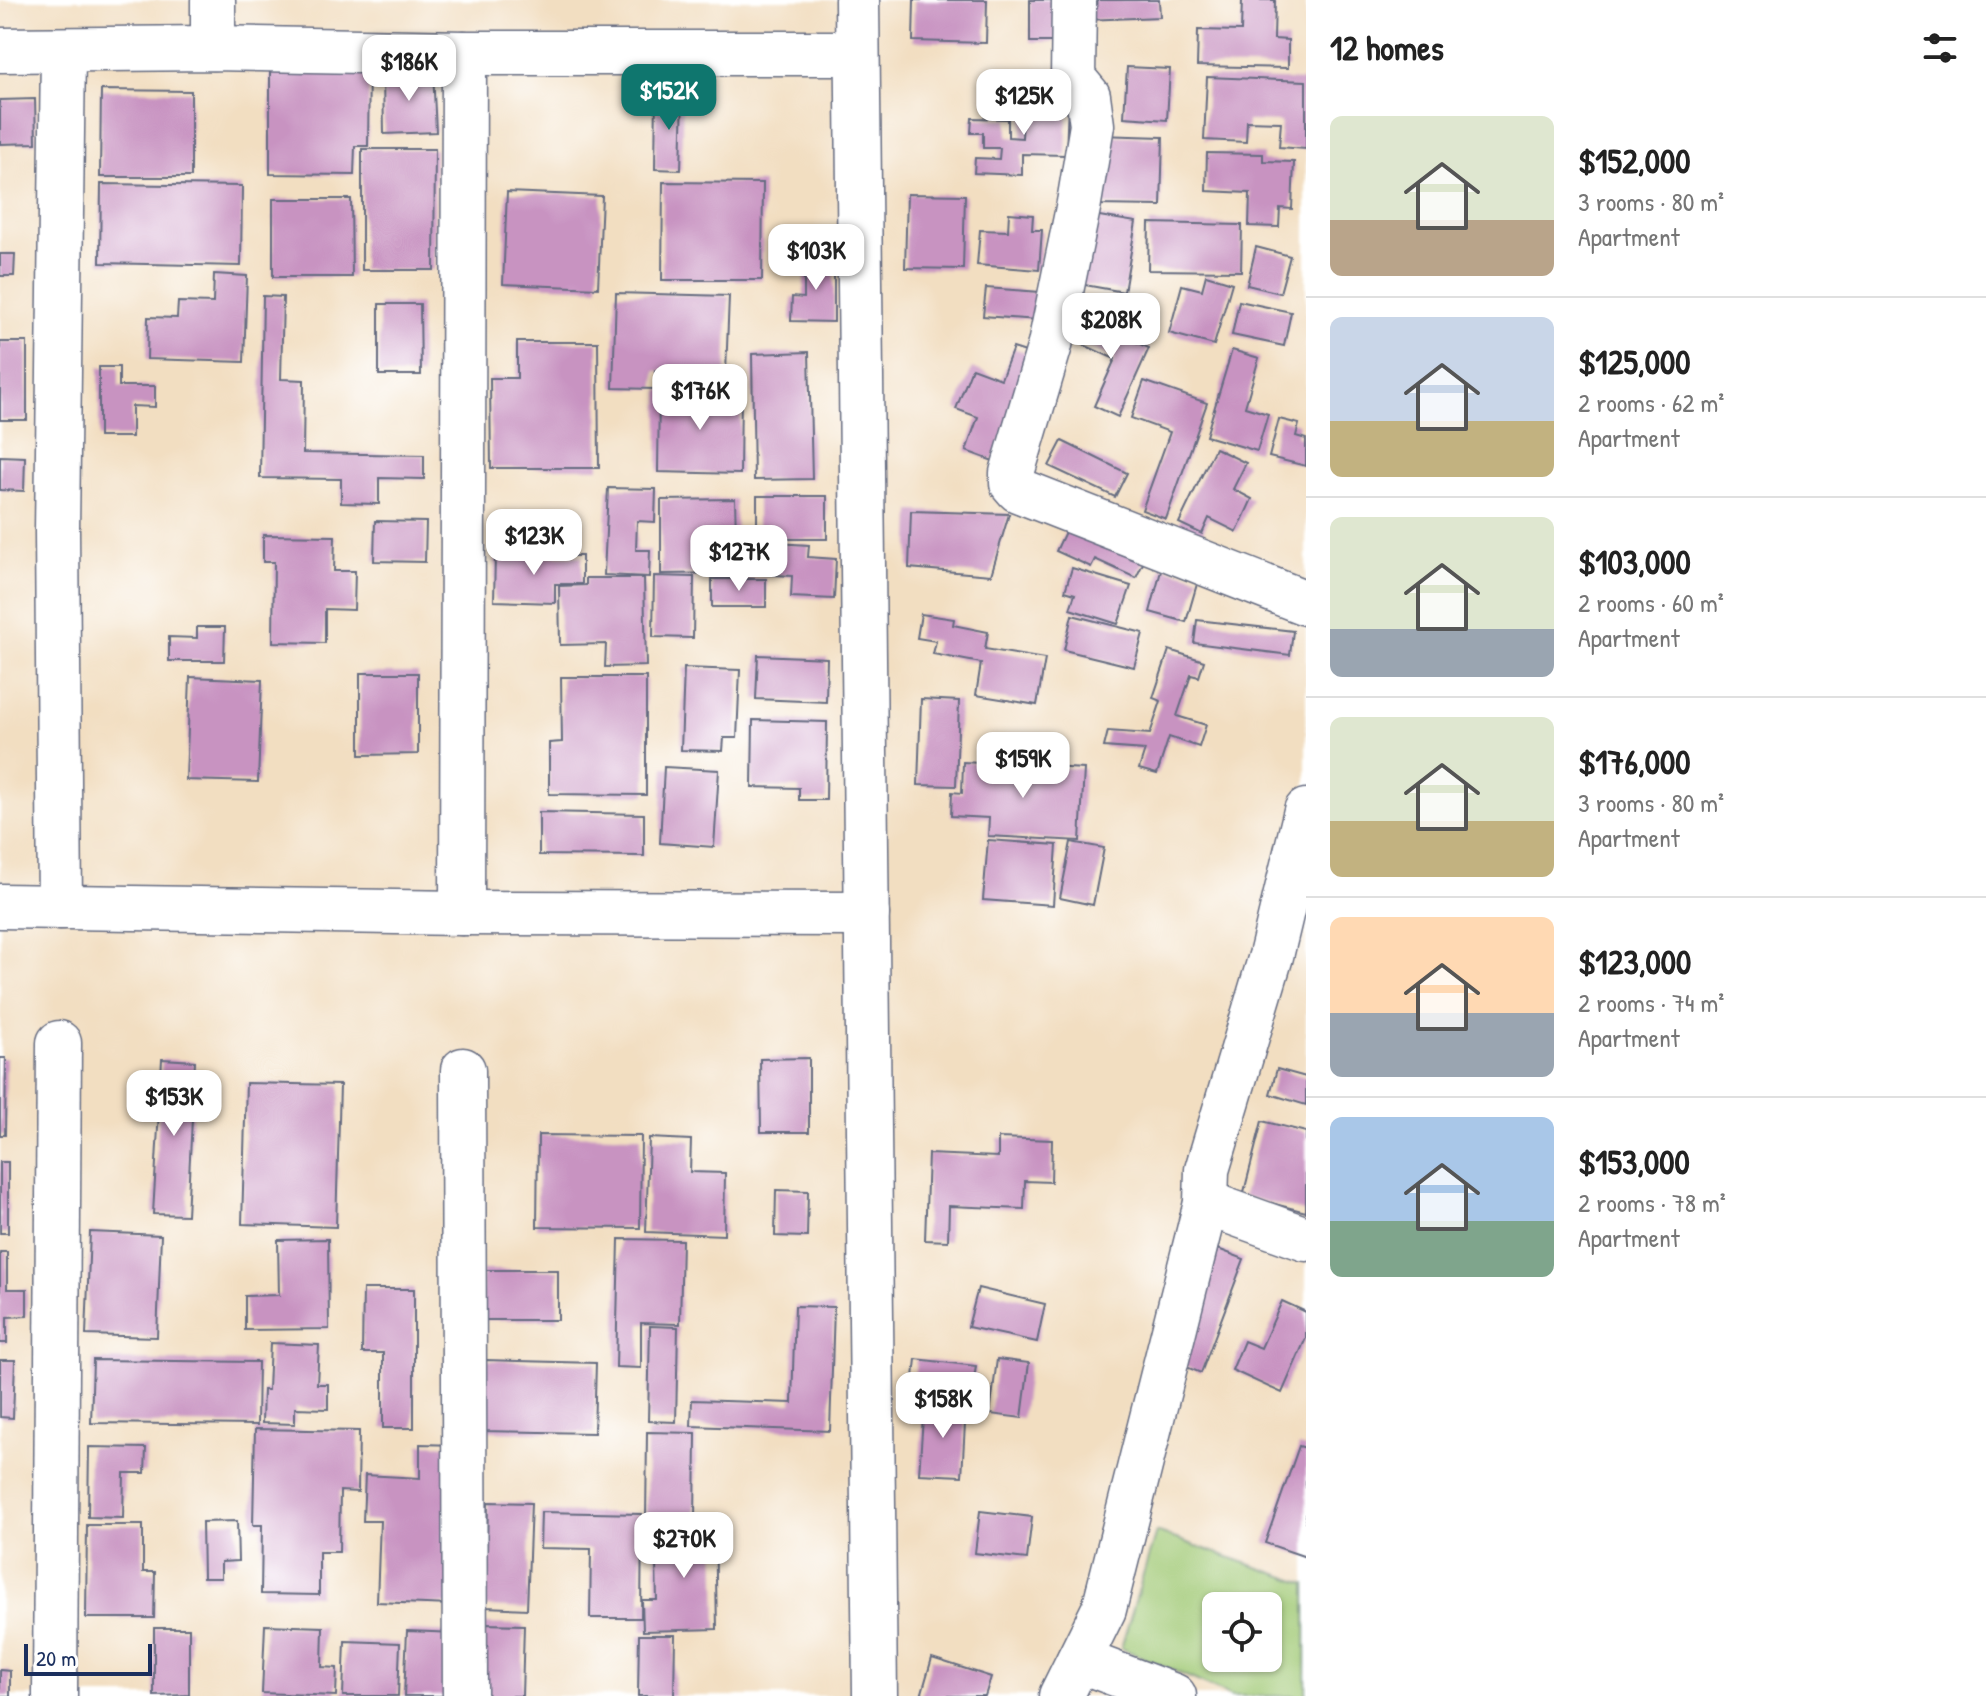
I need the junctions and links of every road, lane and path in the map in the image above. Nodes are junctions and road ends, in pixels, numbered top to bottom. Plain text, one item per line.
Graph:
1 (213, 0) edge
2 (857, 0) edge
3 (1074, 0) edge
4 (213, 48) junction
5 (0, 50) edge
6 (63, 51) junction
7 (464, 53) junction
8 (857, 53) junction
9 (1306, 603) edge
10 (1306, 811) edge
11 (0, 906) edge
12 (60, 907) junction
13 (462, 913) junction
14 (867, 914) junction
15 (1288, 960) edge
16 (59, 1043) dead end
17 (463, 1070) dead end
18 (1206, 1203) junction
19 (1306, 1239) edge
20 (1070, 1678) edge
21 (55, 1696) edge
22 (465, 1696) edge
23 (875, 1696) edge
24 (1174, 1696) edge

1 - 4 street
2 - 8 street
3 - 9 street
4 - 6 street
4 - 7 street
5 - 6 street
6 - 12 street
7 - 8 street
7 - 13 street
8 - 14 street
10 - 15 street
11 - 12 street
12 - 13 street
13 - 14 street
14 - 23 street
15 - 18 street
16 - 21 street
17 - 22 street
18 - 19 street
18 - 20 street
20 - 24 street

